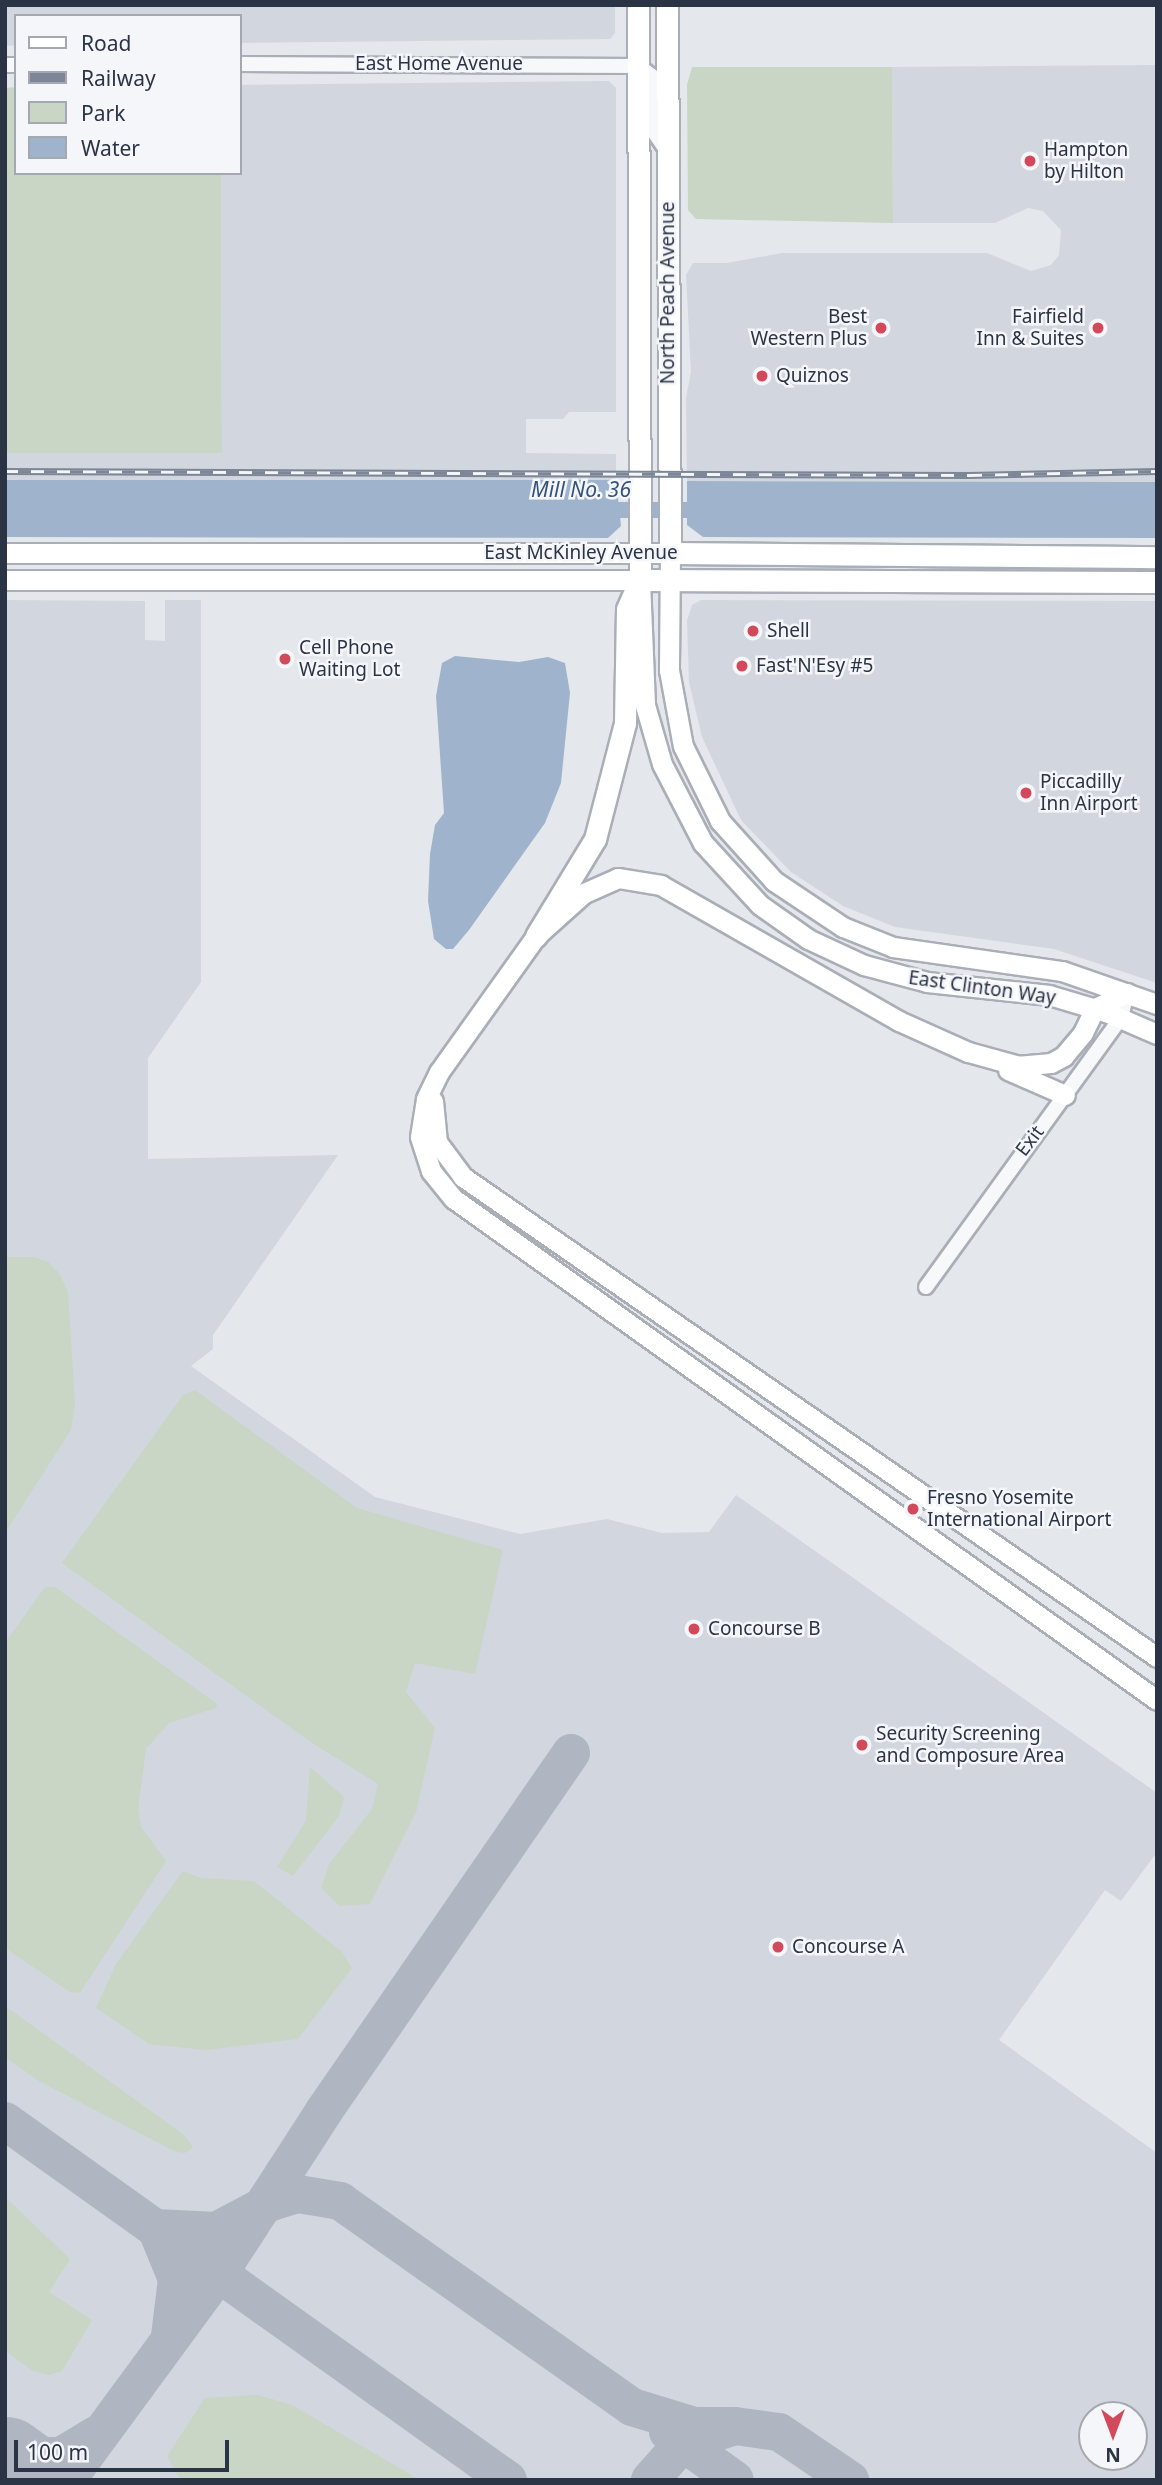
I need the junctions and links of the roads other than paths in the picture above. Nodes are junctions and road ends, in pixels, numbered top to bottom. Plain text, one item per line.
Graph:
1 (638, 5) edge
2 (667, 5) edge
3 (242, 64) edge
4 (639, 66) junction
5 (667, 151) junction
6 (5, 553) edge
7 (640, 553) junction
8 (670, 554) junction
9 (1157, 557) edge
10 (1157, 569) edge
11 (5, 580) edge
12 (640, 580) junction
13 (669, 580) junction
14 (1059, 582) junction
15 (1157, 582) edge
16 (536, 936) junction
17 (1127, 993) junction
18 (1157, 1004) edge
19 (1095, 1008) junction
20 (1121, 1018) junction
21 (1157, 1034) edge
22 (968, 1052) junction
23 (439, 1072) junction
24 (1065, 1095) junction
25 (926, 1287) dead end
26 (790, 1400) junction
27 (771, 1425) junction
28 (1157, 1657) edge
29 (1157, 1700) edge

1 - 4 main road, North Peach Avenue
2 - 5 main road, North Peach Avenue
3 - 4 street, East Home Avenue
4 - 5 street
4 - 7 main road, North Peach Avenue
5 - 8 main road, North Peach Avenue
6 - 7 main road, East McKinley Avenue
7 - 8 main road, East McKinley Avenue
7 - 12 main road, North Peach Avenue
8 - 9 main road, East McKinley Avenue
8 - 13 main road, North Peach Avenue
10 - 14 main road
11 - 12 main road, East McKinley Avenue
12 - 13 main road, East McKinley Avenue
12 - 16 main road
12 - 19 main road, East Clinton Way
13 - 14 main road, East McKinley Avenue
13 - 17 main road, East Clinton Way
14 - 15 main road, East McKinley Avenue
16 - 22 main road
16 - 23 main road
17 - 18 main road, East Clinton Way
17 - 19 main road
17 - 20 street, Exit
19 - 20 main road, East Clinton Way
19 - 22 main road
20 - 21 main road, East Clinton Way
20 - 24 street, Exit
22 - 24 main road
23 - 26 main road
23 - 27 main road
24 - 25 street, Exit
26 - 27 main road
26 - 28 main road
27 - 29 main road

